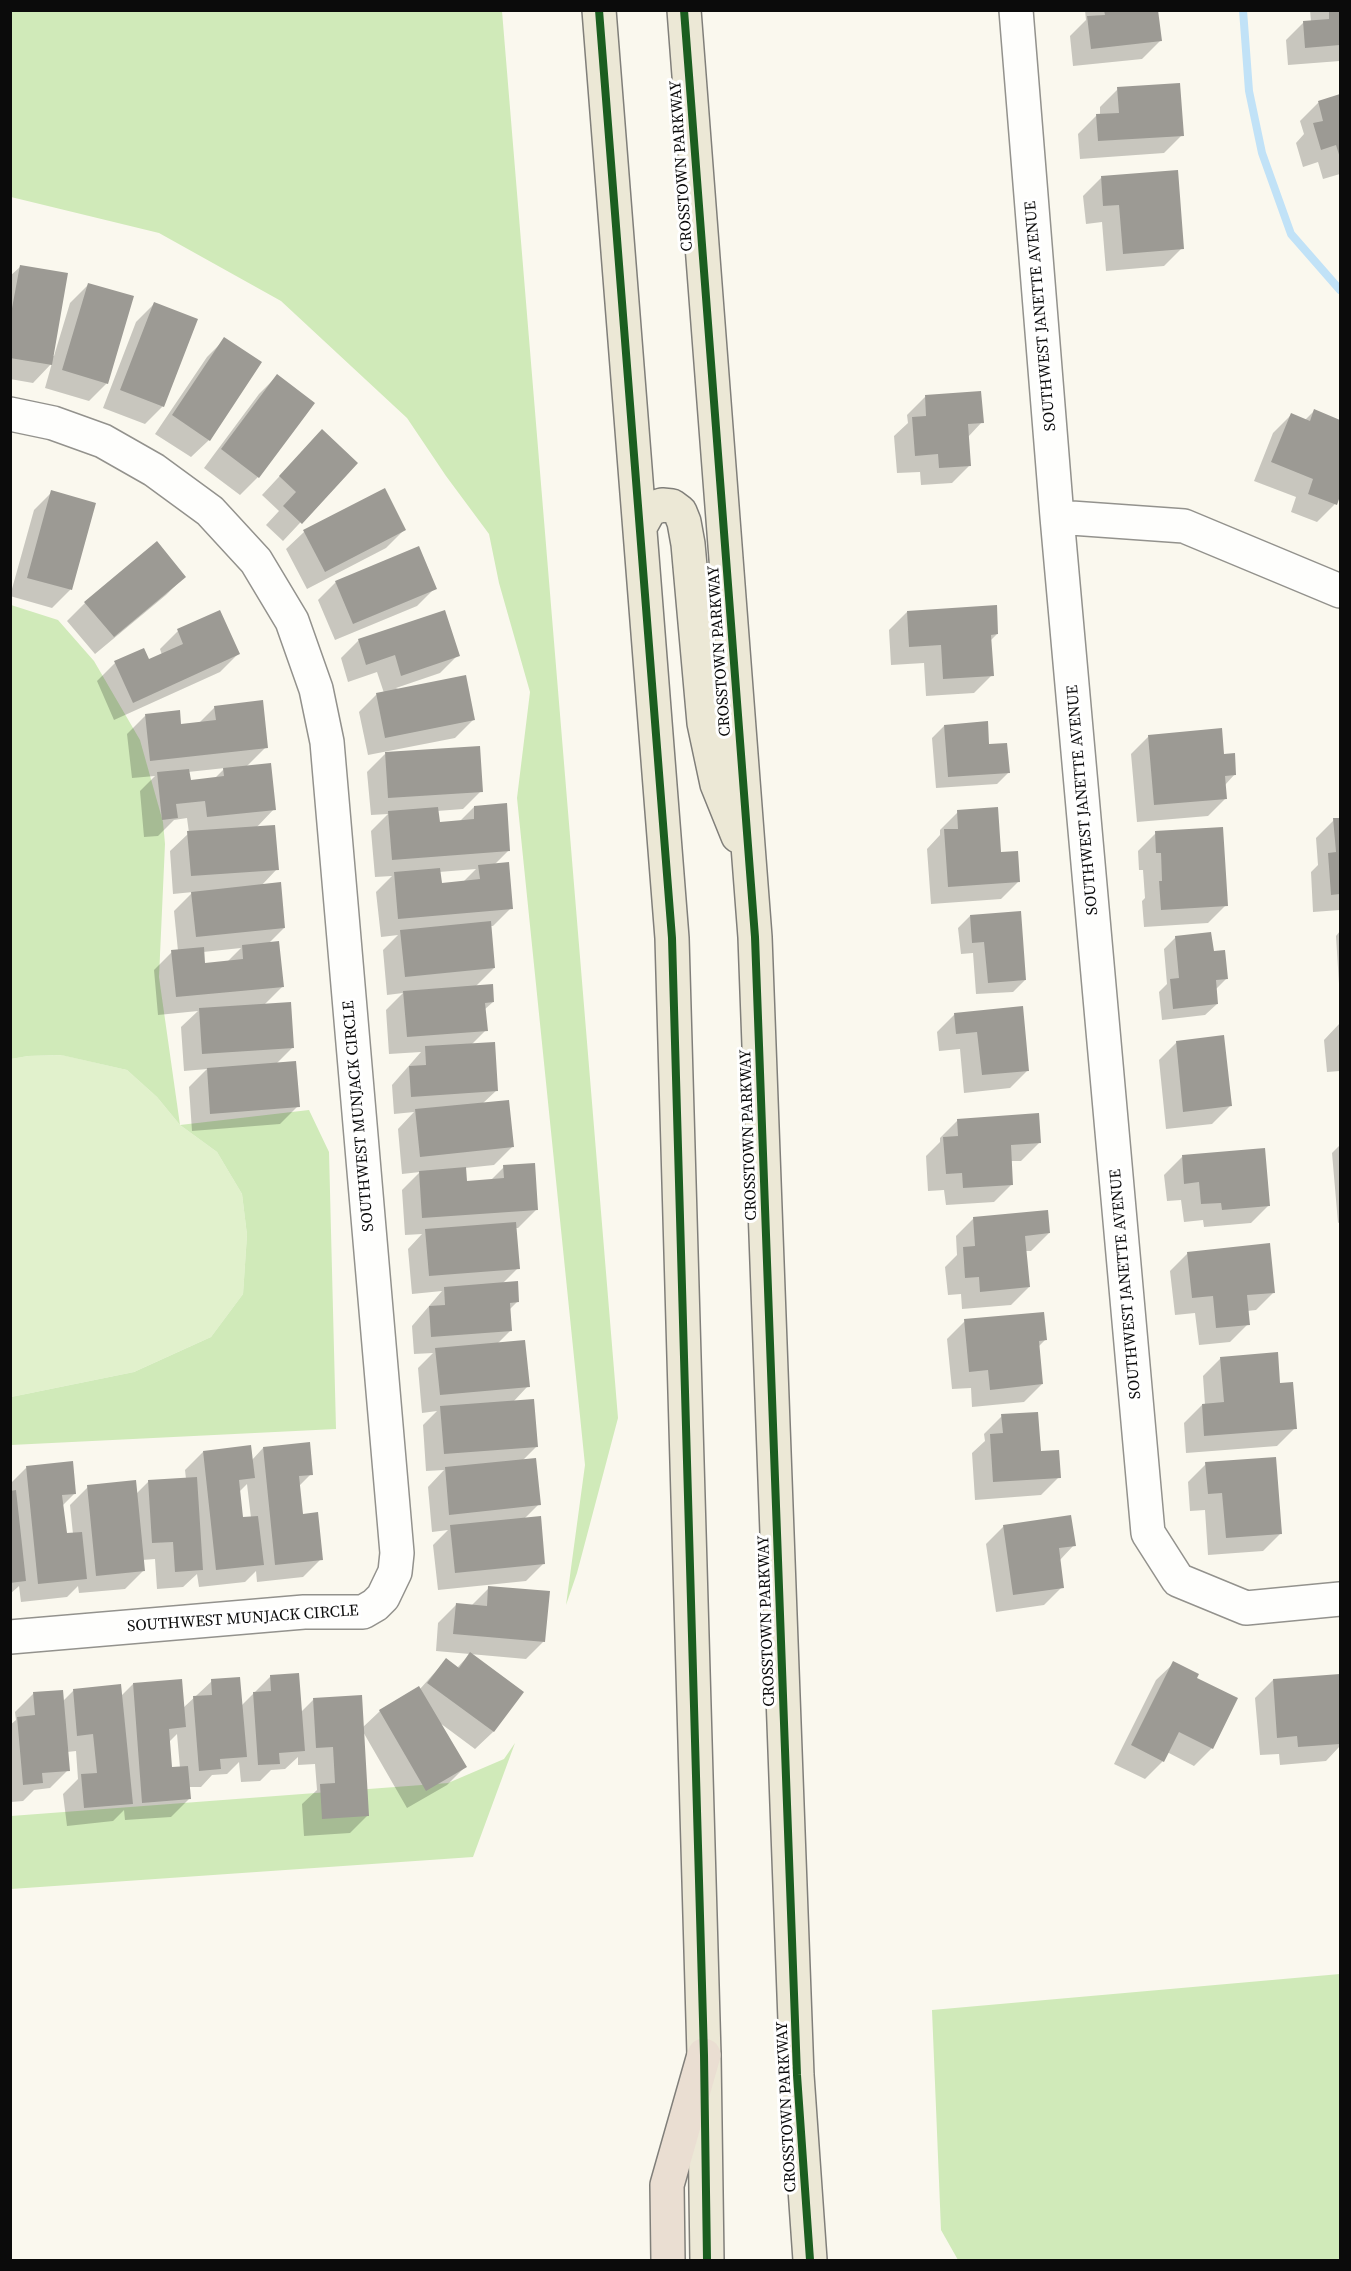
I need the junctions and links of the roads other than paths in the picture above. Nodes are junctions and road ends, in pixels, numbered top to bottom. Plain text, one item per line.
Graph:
1 (599, 10) edge
2 (684, 10) edge
3 (1016, 10) edge
4 (10, 414) edge
5 (1057, 517) junction
6 (640, 527) junction
7 (1341, 591) edge
8 (750, 865) junction
9 (1341, 1599) edge
10 (10, 1636) edge
11 (704, 2055) junction
12 (668, 2260) edge
13 (707, 2260) edge
14 (810, 2260) edge

1 - 6 main road
2 - 8 main road, CROSSTOWN PARKWAY
3 - 5 street, SOUTHWEST JANETTE AVENUE
4 - 10 street, SOUTHWEST MUNJACK CIRCLE
5 - 7 street
5 - 9 street, SOUTHWEST JANETTE AVENUE
6 - 8 main road
6 - 11 main road
8 - 14 main road, CROSSTOWN PARKWAY
11 - 12 highway
11 - 13 main road

